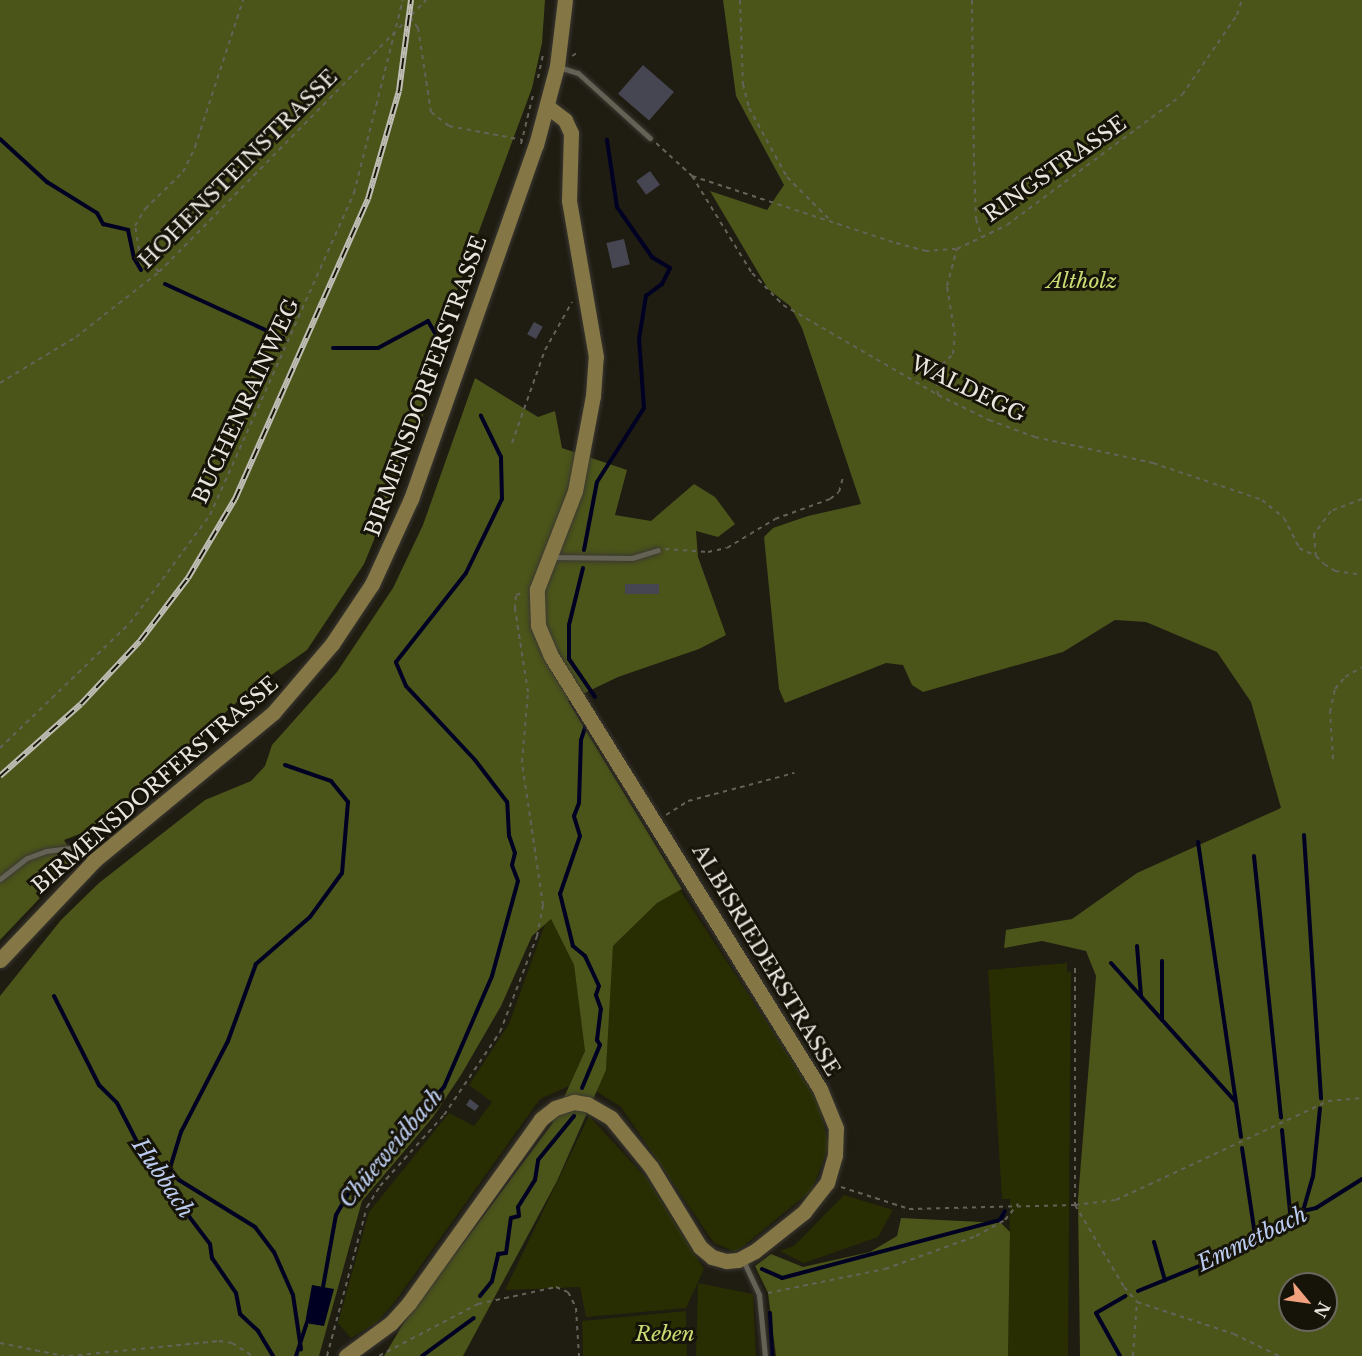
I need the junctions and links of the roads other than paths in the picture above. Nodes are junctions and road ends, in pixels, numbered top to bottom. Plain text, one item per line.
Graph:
1 (565, 0) edge
2 (557, 66) junction
3 (548, 107) junction
4 (650, 138) road end
5 (657, 550) road end
6 (549, 556) junction
7 (96, 859) junction
8 (0, 879) edge
9 (0, 960) edge
10 (742, 1259) junction
11 (346, 1356) edge
12 (765, 1356) edge

1 - 2 main road, BIRMENSDORFERSTRASSE
2 - 3 main road, BIRMENSDORFERSTRASSE
2 - 4 lane
3 - 6 main road, ALBISRIEDERSTRASSE
3 - 7 main road, BIRMENSDORFERSTRASSE
5 - 6 lane
6 - 10 main road, ALBISRIEDERSTRASSE
7 - 8 lane
7 - 9 main road, BIRMENSDORFERSTRASSE
10 - 11 main road
10 - 12 lane

